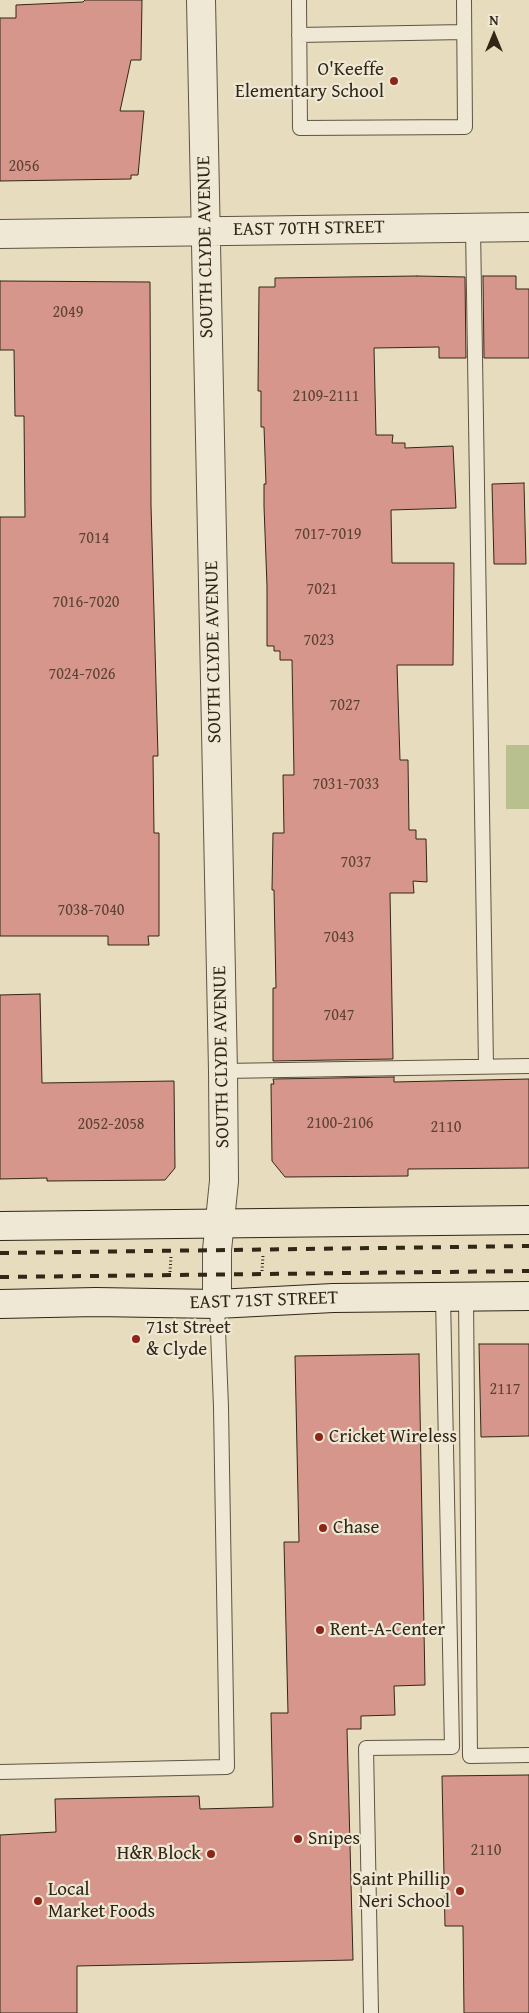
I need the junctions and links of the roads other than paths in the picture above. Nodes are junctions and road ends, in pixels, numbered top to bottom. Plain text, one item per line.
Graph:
1 (201, 0) edge
2 (299, 0) edge
3 (464, 0) edge
4 (464, 32) junction
5 (299, 35) junction
6 (473, 227) junction
7 (529, 227) edge
8 (206, 231) junction
9 (0, 234) edge
10 (486, 1066) junction
11 (529, 1066) edge
12 (223, 1072) junction
13 (529, 1220) edge
14 (221, 1223) junction
15 (0, 1226) edge
16 (454, 1296) junction
17 (529, 1296) edge
18 (0, 1304) edge
19 (217, 1304) junction
20 (529, 1755) edge
21 (0, 1772) edge
22 (371, 2013) edge

1 - 8 street, SOUTH CLYDE AVENUE
2 - 5 lane
3 - 4 lane
4 - 5 lane
4 - 5 lane
6 - 7 street, EAST 70TH STREET
6 - 8 street, EAST 70TH STREET
6 - 10 lane
8 - 9 street, EAST 70TH STREET
8 - 12 street, SOUTH CLYDE AVENUE
10 - 11 lane
10 - 12 lane
12 - 14 street, SOUTH CLYDE AVENUE
13 - 14 street
14 - 15 street
14 - 19 street, SOUTH CLYDE AVENUE
16 - 17 street, EAST 71ST STREET
16 - 19 street, EAST 71ST STREET
16 - 20 lane
16 - 22 lane
18 - 19 street, EAST 71ST STREET
19 - 21 lane

